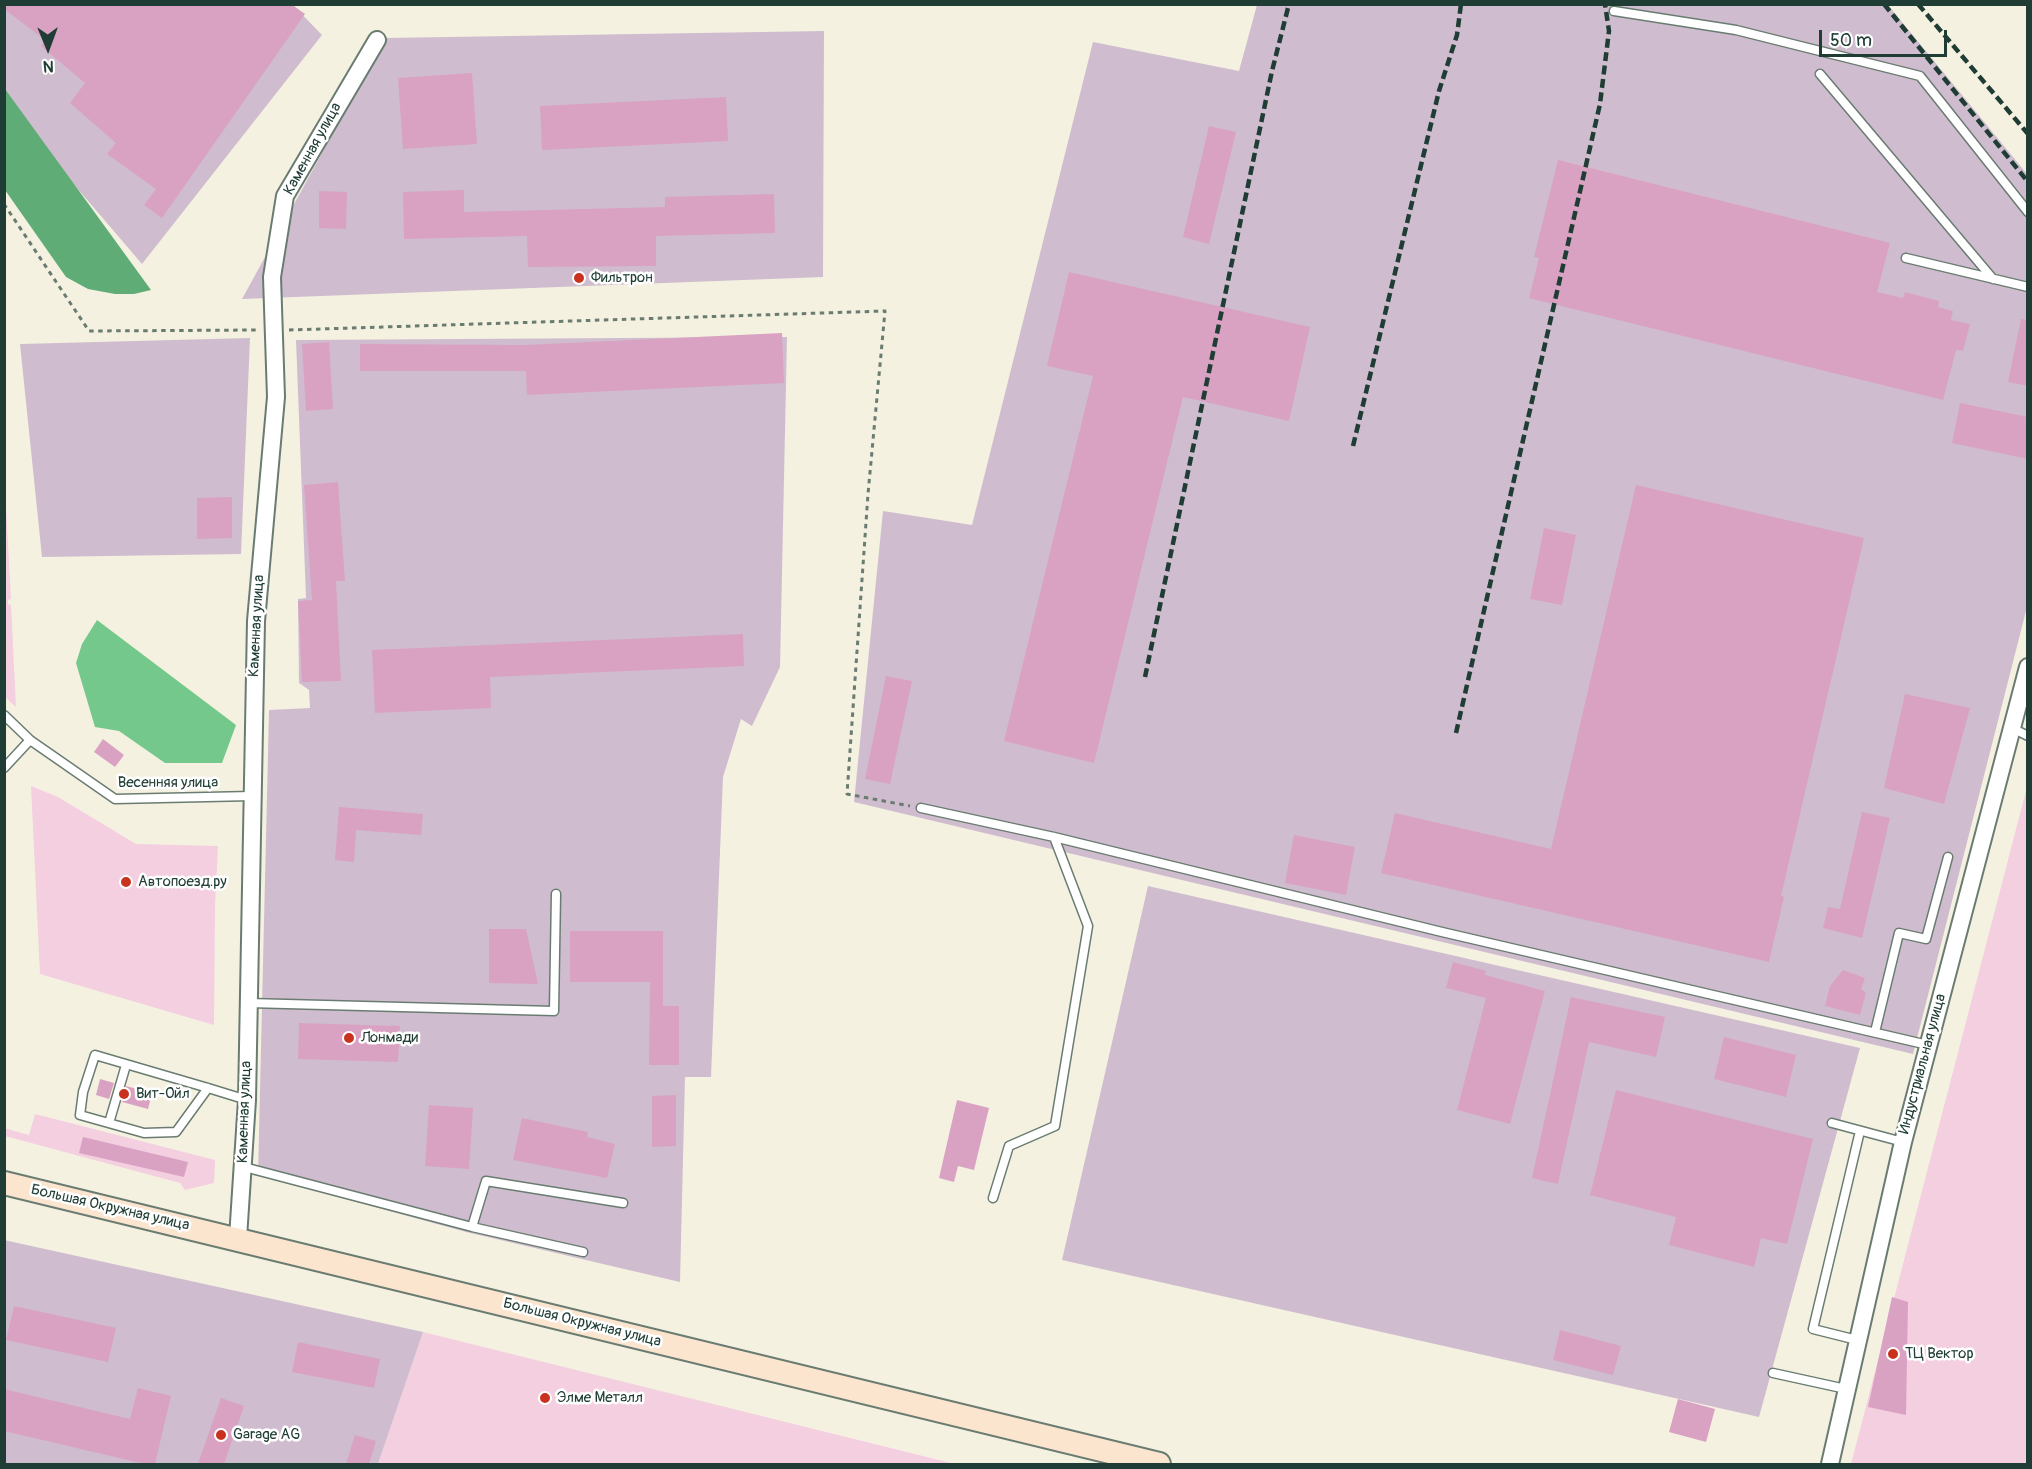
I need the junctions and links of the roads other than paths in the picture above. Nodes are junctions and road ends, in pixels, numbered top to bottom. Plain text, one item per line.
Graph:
1 (1614, 11) dead end
2 (376, 40) dead end
3 (1820, 74) dead end
4 (2028, 212) edge
5 (1906, 258) dead end
6 (1993, 279) junction
7 (2028, 287) edge
8 (2028, 667) edge
9 (4, 714) edge
10 (2011, 728) junction
11 (2028, 736) edge
12 (30, 740) junction
13 (4, 768) edge
14 (252, 796) junction
15 (921, 808) road end
16 (1054, 837) junction
17 (1948, 857) dead end
18 (556, 894) dead end
19 (248, 1003) junction
20 (1875, 1032) junction
21 (1928, 1045) junction
22 (126, 1065) junction
23 (208, 1088) junction
24 (247, 1100) junction
25 (109, 1123) junction
26 (1832, 1123) dead end
27 (1860, 1131) junction
28 (1903, 1142) junction
29 (244, 1167) junction
30 (4, 1183) edge
31 (993, 1198) dead end
32 (623, 1203) dead end
33 (472, 1227) junction
34 (238, 1238) junction
35 (583, 1251) dead end
36 (1857, 1340) junction
37 (1773, 1373) dead end
38 (1846, 1389) junction
39 (1159, 1464) edge
40 (1830, 1464) edge

1 - 4 lane
2 - 14 street, Каменная улица
3 - 6 lane
5 - 6 lane
6 - 7 lane
8 - 10 street, Индустриальная улица
9 - 12 lane, Весенняя улица
10 - 11 lane
10 - 21 street, Индустриальная улица
12 - 13 lane
12 - 14 lane, Весенняя улица
14 - 19 street, Каменная улица
15 - 16 lane
16 - 20 lane
16 - 31 lane
17 - 20 lane
18 - 19 lane
19 - 24 street, Каменная улица
20 - 21 lane
21 - 28 street, Индустриальная улица
22 - 23 lane
22 - 25 lane
22 - 25 lane
23 - 24 lane
23 - 25 lane
24 - 29 street, Каменная улица
26 - 27 lane
27 - 28 lane
27 - 36 lane
28 - 36 street, Индустриальная улица
29 - 33 lane
29 - 34 street, Каменная улица
30 - 34 main road, Большая Окружная улица
32 - 33 lane
33 - 35 lane
34 - 39 main road, Большая Окружная улица
36 - 38 street, Индустриальная улица
37 - 38 lane
38 - 40 street, Индустриальная улица

